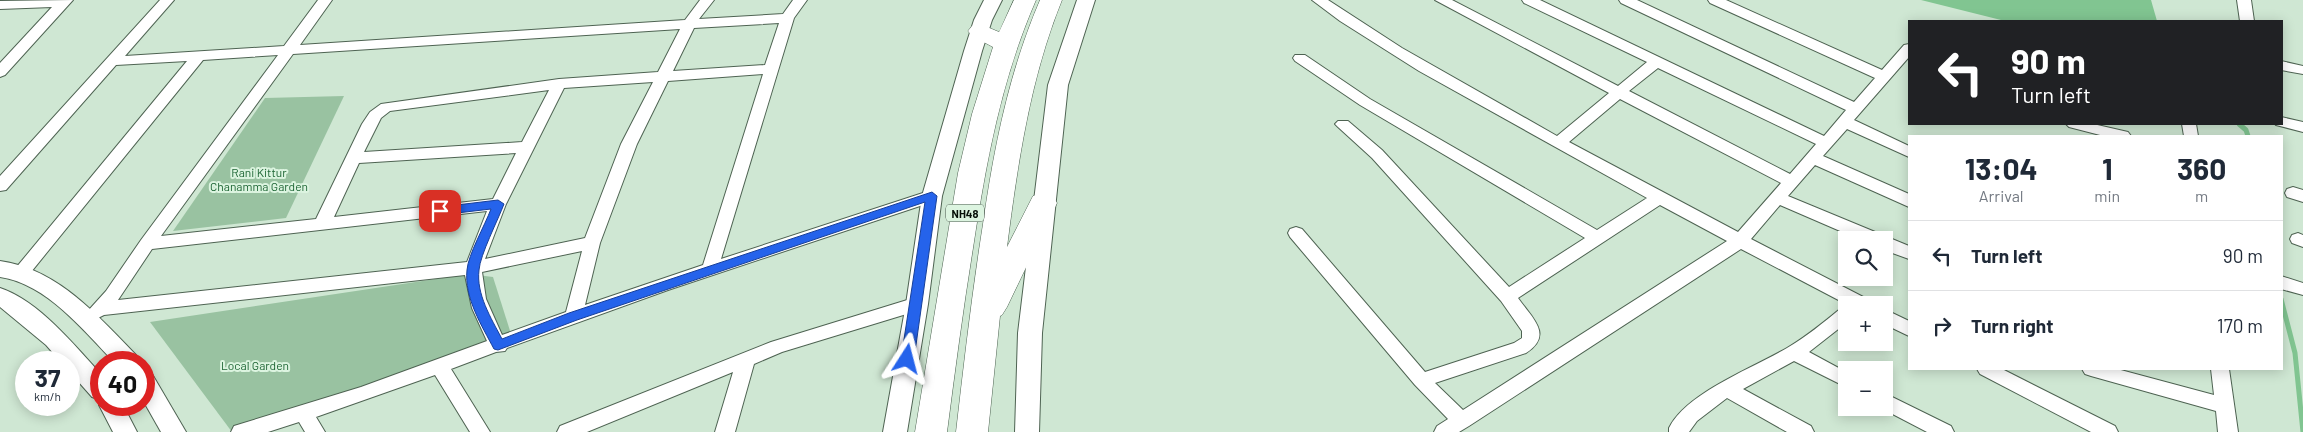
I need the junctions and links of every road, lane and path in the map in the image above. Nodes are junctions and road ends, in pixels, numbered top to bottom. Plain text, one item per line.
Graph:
1 (167, 0) edge
2 (325, 0) edge
3 (707, 0) edge
4 (800, 0) edge
5 (993, 0) edge
6 (1025, 0) edge
7 (1051, 0) edge
8 (1086, 0) edge
9 (1319, 0) edge
10 (1442, 0) edge
11 (1529, 0) edge
12 (1626, 0) edge
13 (1716, 0) edge
14 (2244, 0) edge
15 (65, 1) edge
16 (0, 5) edge
17 (787, 18) junction
18 (2246, 20) edge
19 (689, 24) junction
20 (980, 31) junction
21 (1005, 44) junction
22 (21, 49) junction
23 (290, 49) junction
24 (1908, 49) edge
25 (0, 50) edge
26 (199, 55) junction
27 (1300, 58) dead end
28 (113, 61) junction
29 (1657, 61) junction
30 (2283, 65) edge
31 (770, 69) junction
32 (2303, 70) edge
33 (0, 72) edge
34 (1884, 76) junction
35 (661, 78) junction
36 (559, 84) junction
37 (1618, 92) junction
38 (1856, 109) junction
39 (1844, 122) junction
40 (2283, 122) edge
41 (1343, 124) dead end
42 (2078, 125) edge
43 (2303, 127) edge
44 (2119, 135) edge
45 (1558, 143) junction
46 (1826, 143) junction
47 (527, 147) junction
48 (1908, 152) edge
49 (352, 158) junction
50 (1813, 158) junction
51 (1792, 182) junction
52 (0, 186) edge
53 (932, 196) junction
54 (1778, 198) junction
55 (1658, 199) junction
56 (1908, 201) edge
57 (1043, 203) junction
58 (498, 204) junction
59 (322, 224) junction
60 (1856, 231) edge
61 (1296, 233) dead end
62 (1598, 238) junction
63 (1740, 242) junction
64 (592, 243) junction
65 (147, 244) junction
66 (1893, 247) edge
67 (1908, 253) edge
68 (473, 268) junction
69 (710, 269) junction
70 (10, 271) edge
71 (1507, 296) junction
72 (1838, 296) edge
73 (0, 298) edge
74 (916, 304) junction
75 (93, 314) junction
76 (573, 316) junction
77 (1838, 321) edge
78 (1893, 321) edge
79 (984, 328) junction
80 (1908, 328) edge
81 (498, 346) junction
82 (120, 351) edge
83 (1794, 353) junction
84 (746, 360) junction
85 (440, 367) junction
86 (1988, 370) edge
87 (2095, 370) edge
88 (2220, 370) edge
89 (1838, 376) edge
90 (90, 378) edge
91 (1421, 380) junction
92 (1725, 388) junction
93 (155, 400) edge
94 (1893, 405) edge
95 (2225, 406) junction
96 (306, 414) junction
97 (117, 416) edge
98 (1462, 421) junction
99 (125, 432) edge
100 (174, 432) edge
101 (242, 432) edge
102 (315, 432) edge
103 (480, 432) edge
104 (567, 432) edge
105 (725, 432) edge
106 (895, 432) edge
107 (931, 432) edge
108 (972, 432) edge
109 (1027, 432) edge
110 (1444, 432) edge
111 (1679, 432) edge
112 (1804, 432) edge
113 (1944, 432) edge
114 (2108, 432) edge
115 (2228, 432) edge

1 - 28 street
2 - 23 street
3 - 19 street
4 - 17 street
5 - 20 street
6 - 21 highway, NH48
7 - 79 highway, NH48
8 - 57 street
9 - 45 street
10 - 37 street
11 - 29 street
12 - 38 street
13 - 34 street
14 - 18 street
15 - 16 street
15 - 22 street
17 - 19 street
17 - 31 street
19 - 23 street
19 - 35 street
20 - 21 highway
20 - 53 street
21 - 107 highway, NH48
22 - 25 street
22 - 33 street
23 - 26 street
23 - 65 street
24 - 34 street
26 - 28 street
26 - 70 street
27 - 62 street
28 - 52 street
29 - 37 street
29 - 46 street
30 - 32 street
31 - 35 street
31 - 69 street
34 - 38 street
35 - 36 street
35 - 64 street
36 - 47 street
36 - 49 street
37 - 45 street
37 - 51 street
38 - 39 street
39 - 46 street
39 - 48 street
40 - 43 street
41 - 71 street
42 - 44 street
45 - 55 street
46 - 50 street
47 - 49 street
47 - 58 street
49 - 59 street
50 - 51 street
50 - 56 street
51 - 54 street
53 - 69 street
53 - 74 street
54 - 60 street
54 - 63 street
55 - 62 street
55 - 63 street
57 - 79 highway
57 - 109 street
58 - 59 street
58 - 68 street
59 - 65 street
61 - 91 street
62 - 71 street
63 - 72 street
63 - 98 street
64 - 68 street
64 - 76 street
65 - 75 street
66 - 67 street
68 - 75 street
68 - 81 street
69 - 76 street
70 - 75 street
71 - 91 street
73 - 90 street
74 - 84 street
74 - 106 street
75 - 82 street
76 - 81 street
77 - 83 street
78 - 80 street
79 - 108 highway, NH48
81 - 85 street
83 - 89 street
83 - 92 street
84 - 104 street
84 - 105 street
85 - 96 street
85 - 103 street
86 - 114 street
87 - 95 street
88 - 95 street
91 - 98 street
92 - 111 street
92 - 112 street
93 - 100 street
94 - 113 street
95 - 115 street
96 - 101 street
96 - 102 street
97 - 99 street
98 - 110 street

